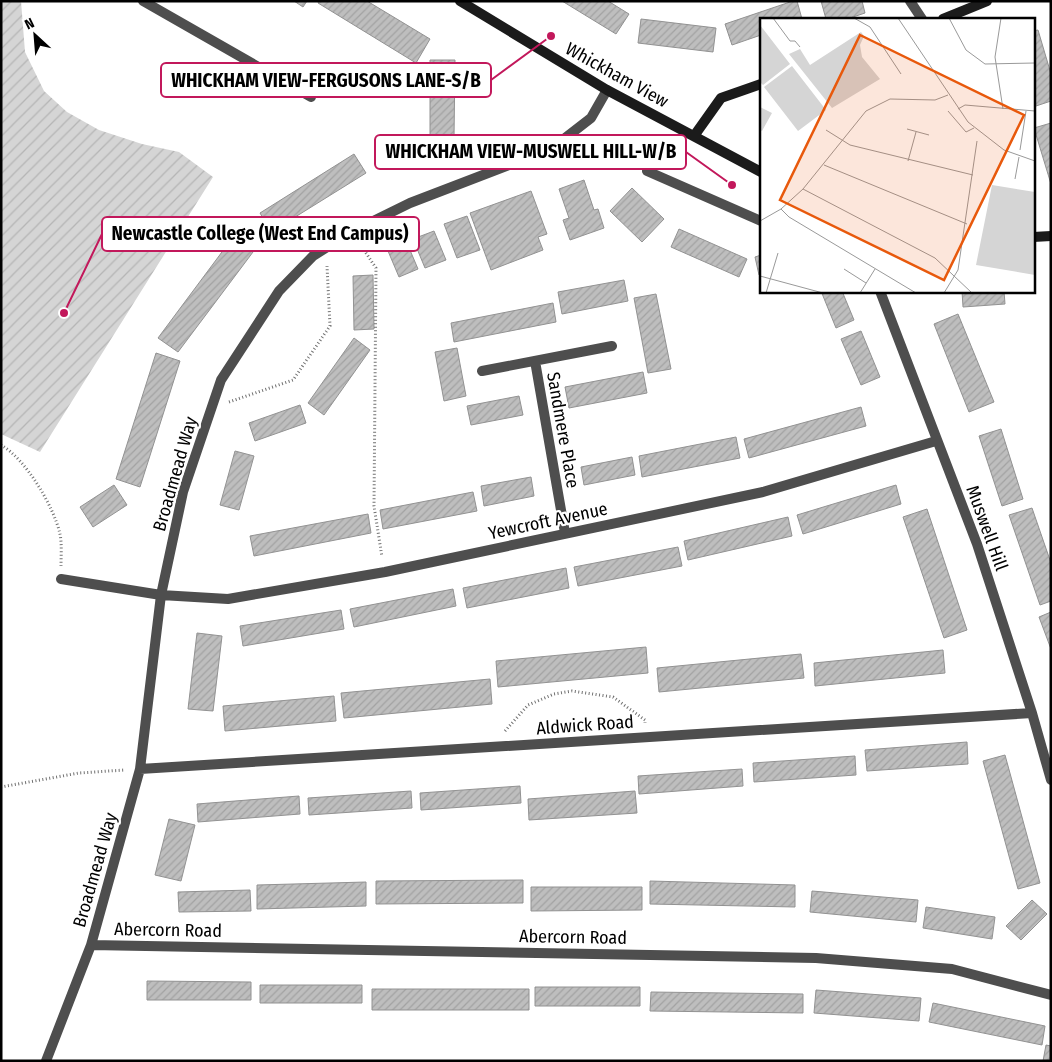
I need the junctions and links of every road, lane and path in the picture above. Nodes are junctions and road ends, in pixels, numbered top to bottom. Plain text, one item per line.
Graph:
1 (143, 1) edge
2 (460, 1) edge
3 (910, 1) edge
4 (987, 1) edge
5 (921, 18) edge
6 (945, 18) edge
7 (760, 84) edge
8 (607, 90) junction
9 (311, 97) dead end
10 (694, 136) junction
11 (647, 170) dead end
12 (760, 171) edge
13 (760, 221) edge
14 (351, 232) junction
15 (1051, 236) edge
16 (1034, 237) edge
17 (326, 247) junction
18 (880, 292) edge
19 (612, 346) dead end
20 (534, 361) junction
21 (482, 371) dead end
22 (211, 408) junction
23 (936, 441) junction
24 (1, 445) edge
25 (566, 533) junction
26 (385, 572) junction
27 (61, 579) joint
28 (160, 595) junction
29 (1032, 713) junction
30 (646, 738) junction
31 (505, 746) junction
32 (140, 770) junction
33 (1051, 780) edge
34 (1, 787) edge
35 (91, 945) junction
36 (1051, 995) edge
37 (46, 1061) edge

1 - 9 street
2 - 8 main road, Whickham View
3 - 5 street
4 - 6 main road
7 - 10 main road
8 - 10 main road, Whickham View
8 - 14 street, Broadmead Way
10 - 12 main road, Whickham View
11 - 13 street
14 - 17 street, Broadmead Way
14 - 26 path
15 - 16 main road
17 - 22 street, Broadmead Way
17 - 22 path
18 - 23 street, Muswell Hill
19 - 20 street, Sandmere Place
20 - 21 street, Sandmere Place
20 - 25 street, Sandmere Place
22 - 28 street, Broadmead Way
23 - 25 street, Yewcroft Avenue
23 - 29 street, Muswell Hill
24 - 27 path
25 - 26 street, Yewcroft Avenue
26 - 28 street, Yewcroft Avenue
27 - 28 street, Yewcroft Avenue
28 - 32 street, Broadmead Way
29 - 30 street, Aldwick Road
29 - 33 street, Muswell Hill
30 - 31 street, Aldwick Road
30 - 31 path
31 - 32 street, Aldwick Road
32 - 34 path
32 - 35 street, Broadmead Way
35 - 36 street, Abercorn Road
35 - 37 street, Broadmead Way

